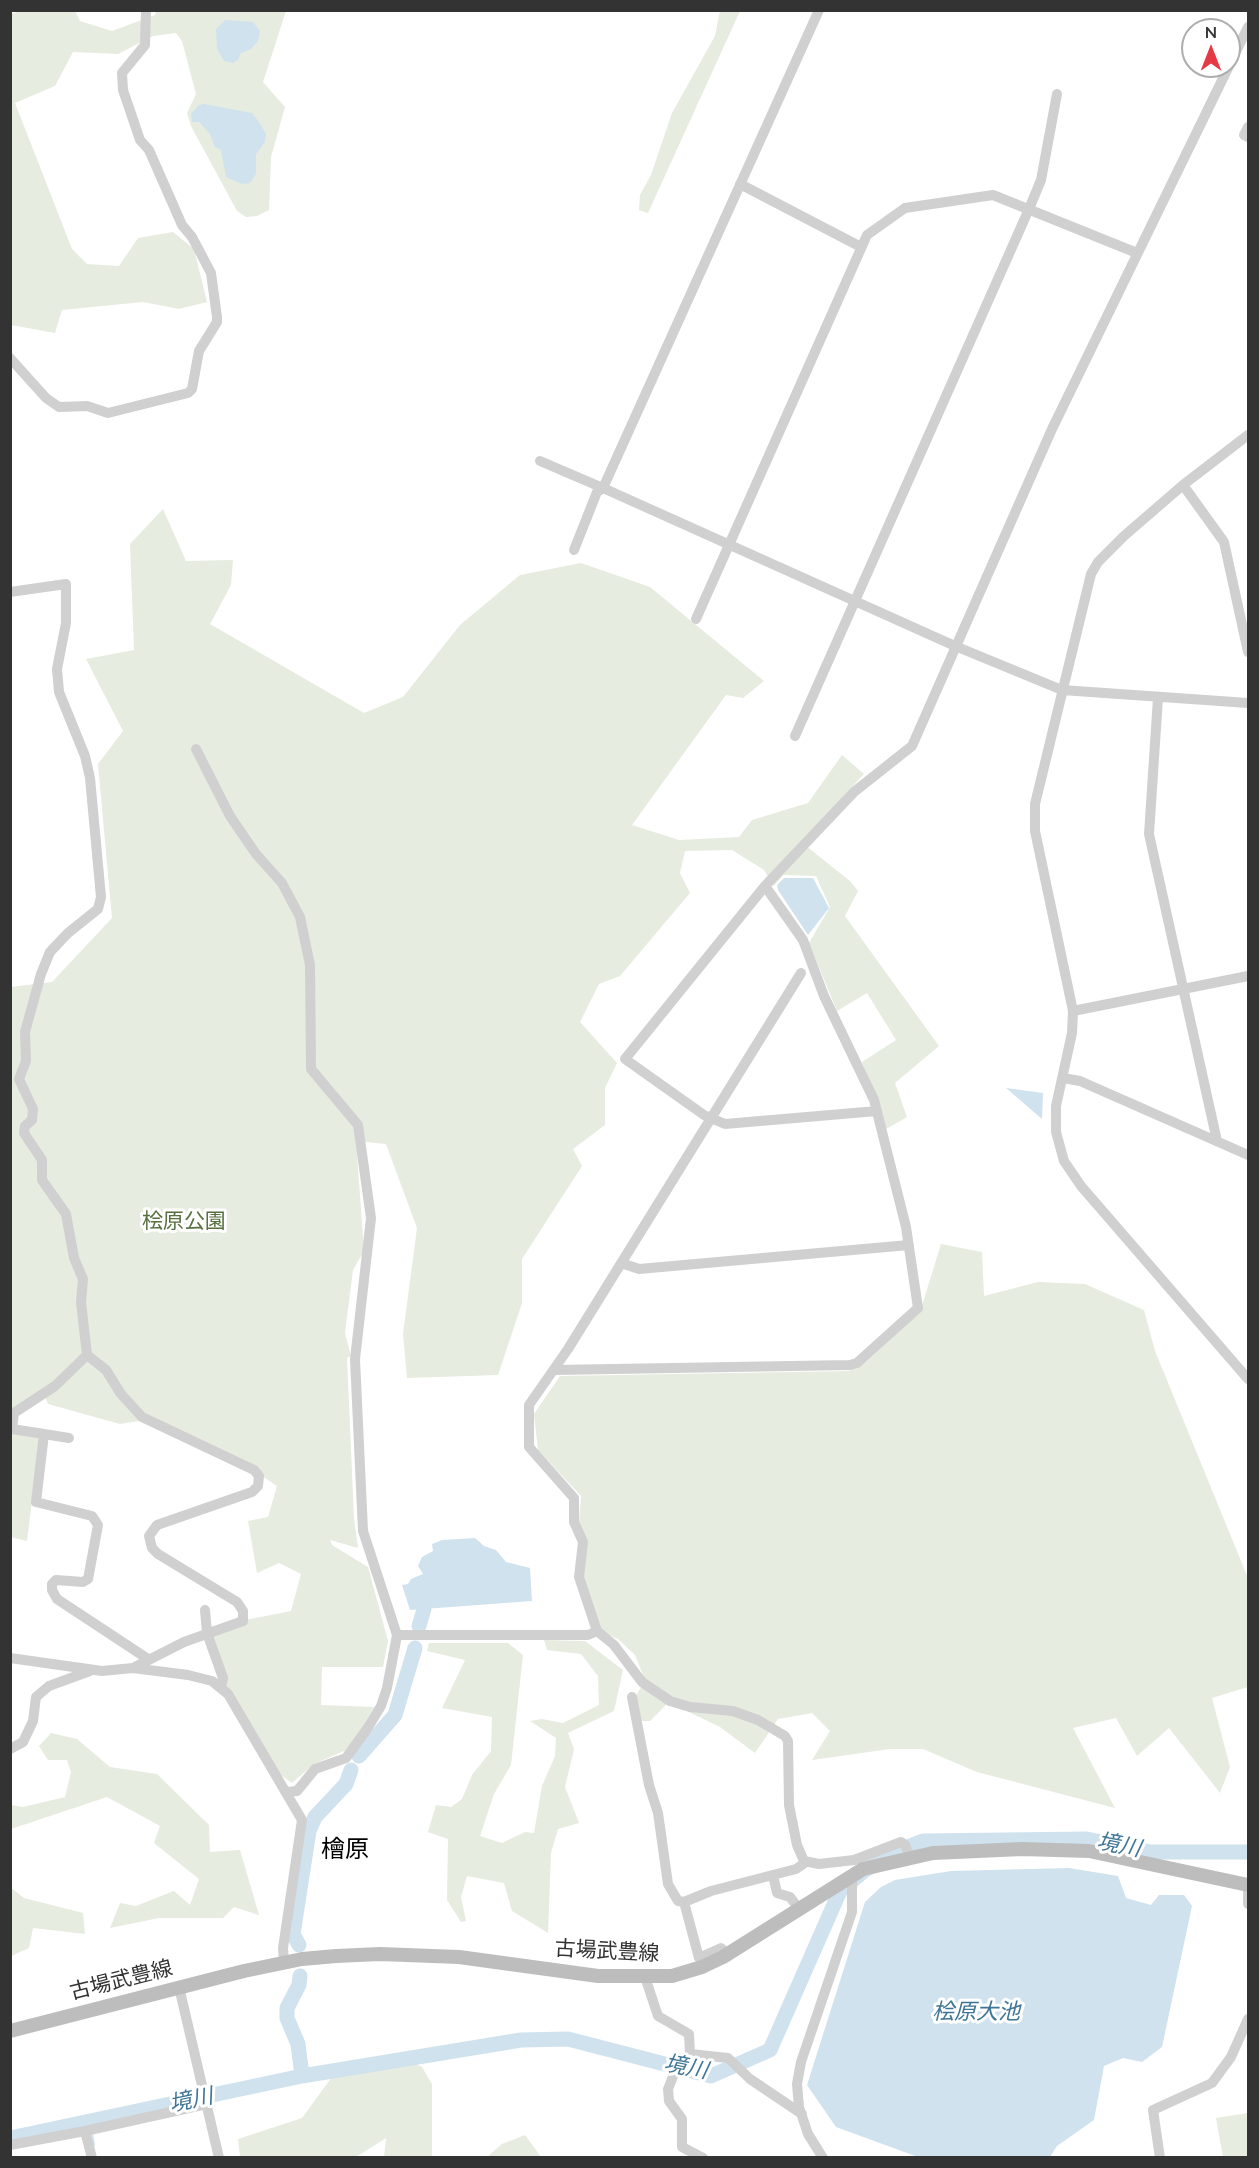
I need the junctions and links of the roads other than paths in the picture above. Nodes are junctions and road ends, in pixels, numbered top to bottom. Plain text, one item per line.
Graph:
1 (146, 10) edge
2 (819, 10) edge
3 (1248, 27) edge
4 (1057, 94) dead end
5 (1248, 127) edge
6 (1248, 137) edge
7 (740, 184) junction
8 (1029, 209) junction
9 (861, 247) junction
10 (1137, 252) junction
11 (10, 358) edge
12 (1248, 435) edge
13 (540, 461) dead end
14 (1183, 485) junction
15 (603, 488) junction
16 (730, 545) junction
17 (574, 550) dead end
18 (10, 592) edge
19 (854, 601) junction
20 (696, 619) dead end
21 (956, 646) junction
22 (1248, 652) edge
23 (1062, 690) junction
24 (1158, 698) junction
25 (1248, 703) edge
26 (795, 736) dead end
27 (196, 749) dead end
28 (765, 886) junction
29 (801, 973) dead end
30 (1248, 976) edge
31 (1184, 989) junction
32 (1073, 1011) junction
33 (1063, 1078) junction
34 (877, 1111) junction
35 (711, 1118) junction
36 (1217, 1141) junction
37 (1248, 1155) edge
38 (909, 1245) junction
39 (621, 1263) junction
40 (87, 1355) junction
41 (555, 1370) junction
42 (1248, 1379) edge
43 (44, 1434) junction
44 (69, 1438) dead end
45 (205, 1610) dead end
46 (597, 1631) junction
47 (207, 1633) junction
48 (397, 1635) junction
49 (10, 1658) edge
50 (150, 1659) junction
51 (133, 1668) junction
52 (93, 1670) junction
53 (168, 1673) junction
54 (221, 1687) junction
55 (632, 1697) dead end
56 (10, 1749) edge
57 (288, 1792) junction
58 (910, 1857) junction
59 (806, 1862) junction
60 (772, 1875) junction
61 (852, 1876) junction
62 (1248, 1887) edge
63 (684, 1902) junction
64 (1248, 1904) edge
65 (799, 1909) junction
66 (727, 1954) junction
67 (284, 1963) junction
68 (645, 1977) junction
69 (179, 1987) junction
70 (1248, 2019) edge
71 (10, 2031) edge
72 (690, 2054) junction
73 (207, 2103) junction
74 (802, 2114) junction
75 (85, 2131) junction
76 (10, 2145) edge
77 (814, 2153) edge
78 (92, 2157) edge
79 (219, 2157) edge
80 (703, 2157) edge
81 (823, 2157) edge
82 (1160, 2157) edge

1 - 11 street
2 - 7 street
3 - 10 street
4 - 8 street
5 - 6 street
7 - 9 street
7 - 15 street
8 - 9 street
8 - 10 street
8 - 19 street
9 - 16 street
10 - 21 street
12 - 14 street
13 - 15 street
14 - 22 street
14 - 23 street
15 - 16 street
15 - 17 street
16 - 19 street
16 - 20 street
18 - 40 street
19 - 21 street
19 - 26 street
21 - 23 street
21 - 28 street
23 - 24 street
23 - 32 street
24 - 25 street
24 - 31 street
27 - 48 street
28 - 34 street
28 - 35 street
29 - 35 street
30 - 31 street
31 - 32 street
31 - 36 street
32 - 33 street
33 - 36 street
33 - 42 street
34 - 35 street
34 - 38 street
35 - 39 street
36 - 37 street
38 - 39 street
38 - 41 street
39 - 41 street
40 - 43 street
40 - 47 street
41 - 46 street
43 - 44 street
43 - 50 street
45 - 47 street
46 - 48 street
46 - 59 street
47 - 50 street
47 - 54 street
48 - 57 street
49 - 52 street
50 - 51 street
50 - 53 street
51 - 52 street
51 - 53 street
52 - 56 street
53 - 54 street
54 - 57 street
55 - 63 street
57 - 67 street
58 - 59 street
58 - 61 main road, 古場武豊線
58 - 62 main road, 古場武豊線
59 - 60 street
60 - 63 street
60 - 65 street
61 - 65 main road, 古場武豊線
61 - 74 street
62 - 64 street
63 - 66 street
65 - 66 main road, 古場武豊線
66 - 68 main road, 古場武豊線
67 - 68 main road, 古場武豊線
67 - 69 main road, 古場武豊線
68 - 72 street
69 - 71 main road, 古場武豊線
69 - 73 street
70 - 82 street
72 - 74 street
72 - 80 street
73 - 75 street
73 - 79 street
74 - 77 street
75 - 76 street
75 - 78 street
77 - 81 street

